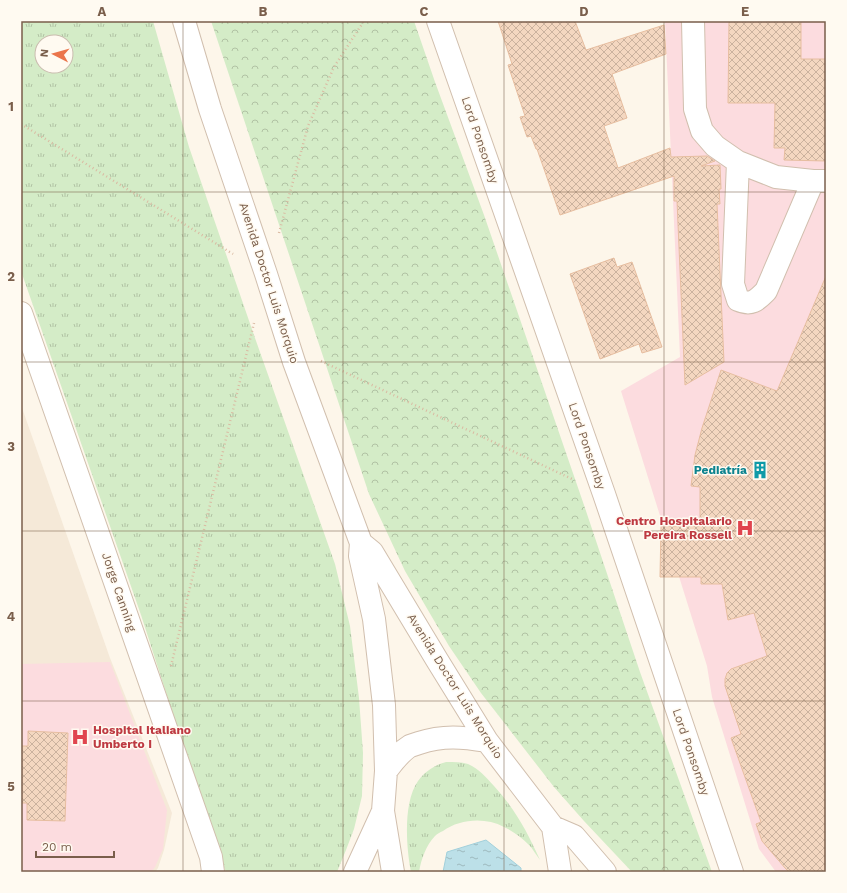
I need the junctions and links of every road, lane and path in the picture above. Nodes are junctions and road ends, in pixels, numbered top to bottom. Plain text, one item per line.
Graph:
1 (184, 21) edge
2 (364, 21) edge
3 (438, 21) edge
4 (693, 21) edge
5 (21, 124) edge
6 (738, 162) junction
7 (820, 181) edge
8 (278, 239) dead end
9 (266, 274) junction
10 (21, 313) edge
11 (255, 320) dead end
12 (289, 347) junction
13 (604, 494) junction
14 (361, 543) junction
15 (169, 672) dead end
16 (487, 741) junction
17 (386, 771) junction
18 (383, 811) junction
19 (553, 827) junction
20 (213, 872) edge
21 (355, 872) edge
22 (393, 872) edge
23 (560, 872) edge
24 (605, 872) edge
25 (732, 872) edge

1 - 9 street, Avenida Doctor Luis Morquio
2 - 8 path
3 - 13 street, Lord Ponsomby
4 - 6 street
5 - 9 path
6 - 7 street
6 - 7 street
9 - 12 street, Avenida Doctor Luis Morquio
10 - 20 street, Jorge Canning
11 - 15 path
12 - 13 path
12 - 14 street, Avenida Doctor Luis Morquio
13 - 25 street, Lord Ponsomby
14 - 16 street, Avenida Doctor Luis Morquio
14 - 17 street, Avenida Doctor Luis Morquio
16 - 17 street
16 - 19 street, Avenida Doctor Luis Morquio
17 - 18 street, Avenida Doctor Luis Morquio
18 - 21 street, Avenida Doctor Luis Morquio
18 - 22 street, Avenida Doctor Luis Morquio
19 - 23 street, Avenida Doctor Luis Morquio
19 - 24 street, Avenida Doctor Luis Morquio

